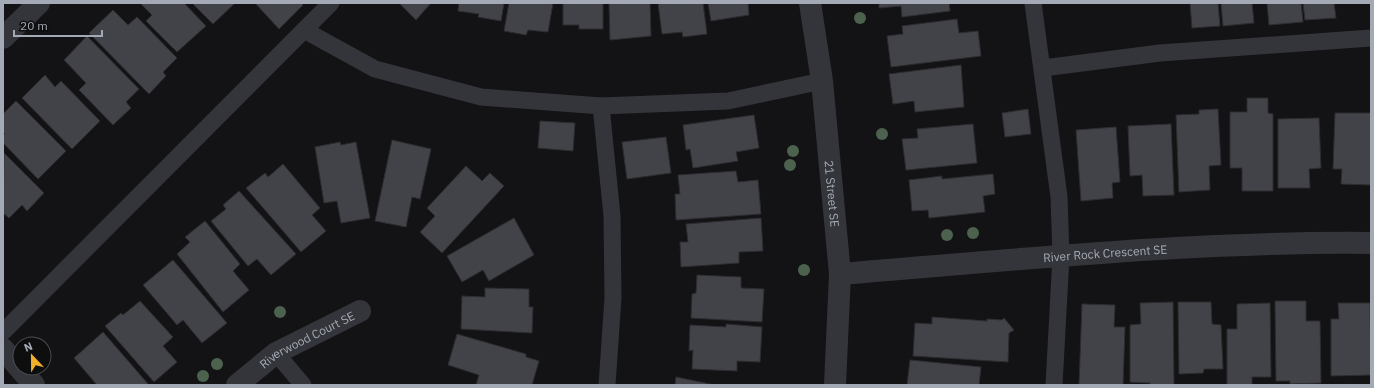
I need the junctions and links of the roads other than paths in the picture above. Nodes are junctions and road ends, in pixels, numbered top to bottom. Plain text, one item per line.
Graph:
1 (39, 3) edge
2 (331, 3) edge
3 (810, 3) edge
4 (1034, 3) edge
5 (304, 30) junction
6 (3, 38) edge
7 (1371, 38) edge
8 (1043, 68) junction
9 (822, 81) junction
10 (601, 106) junction
11 (1371, 243) edge
12 (1061, 256) junction
13 (840, 274) junction
14 (360, 311) dead end
15 (3, 332) edge
16 (3, 349) edge
17 (276, 353) junction
18 (34, 385) edge
19 (237, 385) edge
20 (303, 385) edge
21 (607, 385) edge
22 (835, 385) edge
23 (1054, 385) edge

1 - 6 street
2 - 5 lane
3 - 9 street, 21 Street SE
4 - 8 lane
5 - 10 lane
5 - 15 lane
7 - 8 lane
8 - 12 lane
9 - 10 lane
9 - 13 street, 21 Street SE
10 - 21 lane
11 - 12 street, River Rock Crescent SE
12 - 13 street, River Rock Crescent SE
12 - 23 lane
13 - 22 street, 21 Street SE
14 - 17 street, Riverwood Court SE
16 - 18 street
17 - 19 street, Riverwood Court SE
17 - 20 lane

